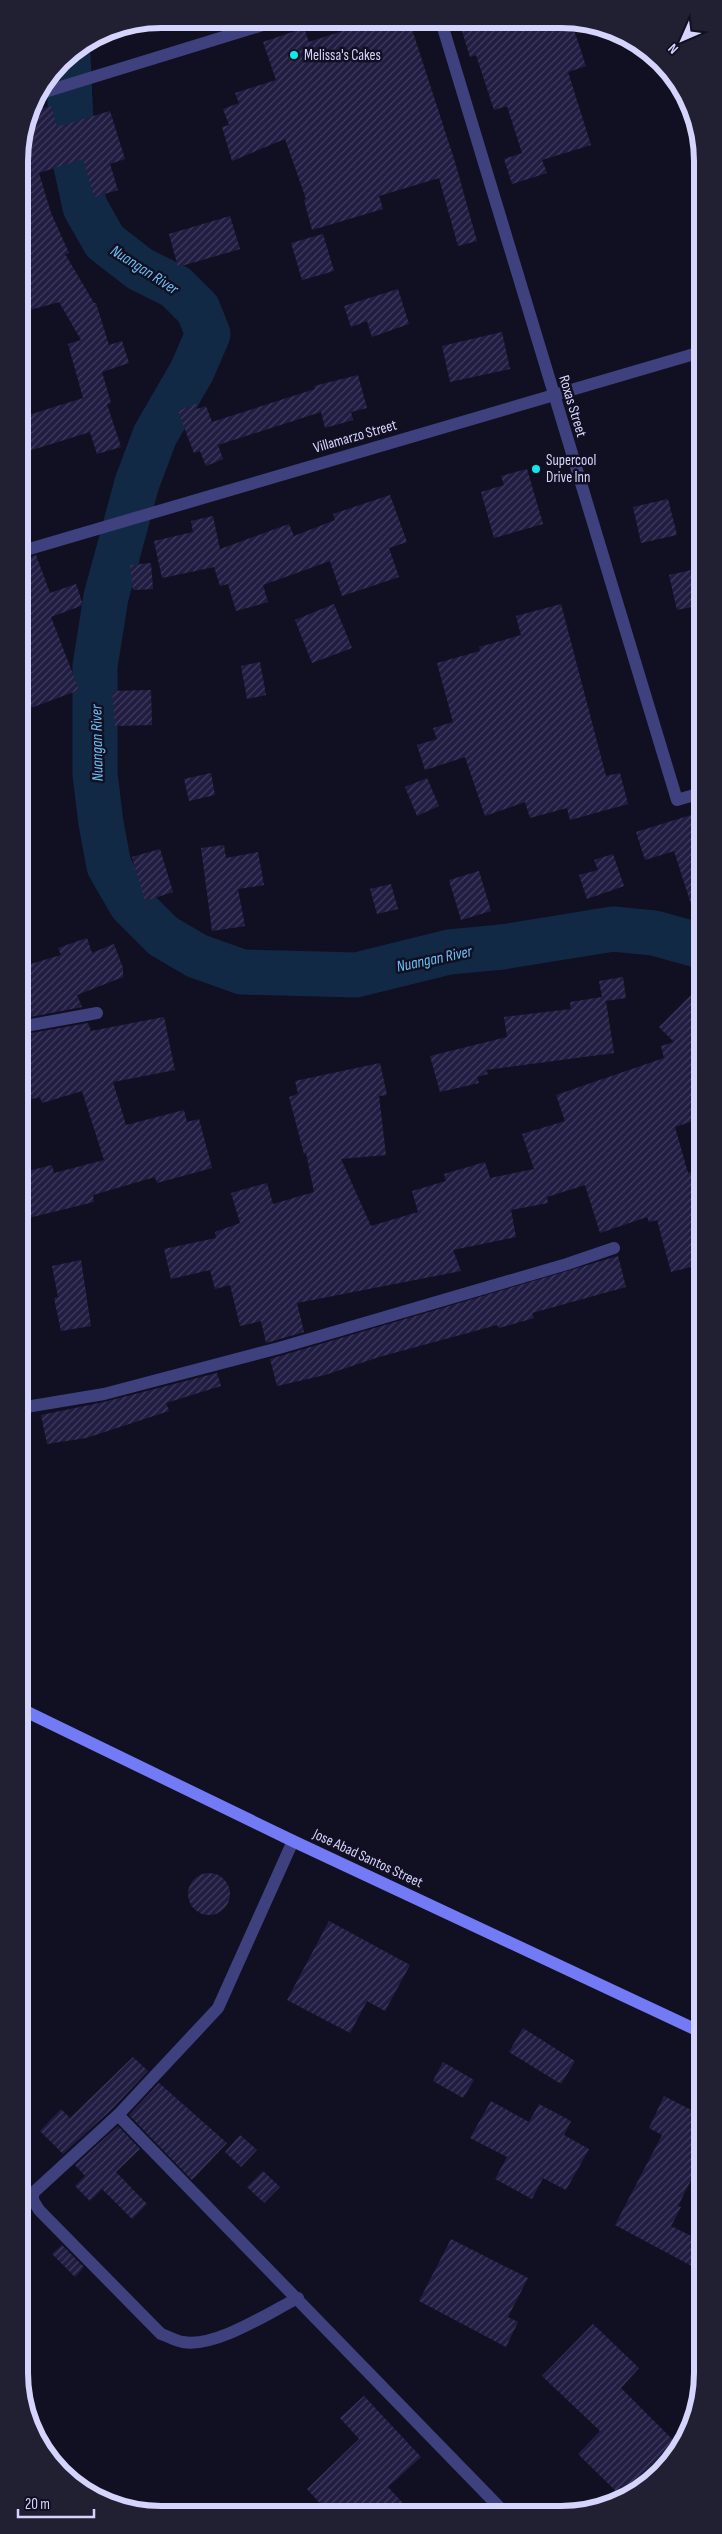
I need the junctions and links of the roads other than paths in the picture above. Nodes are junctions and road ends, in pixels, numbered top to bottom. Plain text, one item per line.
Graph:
1 (252, 28) edge
2 (443, 28) edge
3 (48, 91) edge
4 (694, 354) edge
5 (553, 395) junction
6 (28, 550) edge
7 (694, 795) edge
8 (96, 1013) dead end
9 (28, 1026) edge
10 (614, 1248) dead end
11 (28, 1407) edge
12 (28, 1713) edge
13 (293, 1841) junction
14 (694, 2029) edge
15 (118, 2115) junction
16 (298, 2298) junction
17 (498, 2506) edge

1 - 3 street
2 - 5 street, Roxas Street
4 - 5 street, Villamarzo Street
5 - 6 street, Villamarzo Street
5 - 7 street, Roxas Street
8 - 9 street
10 - 11 street
12 - 13 main road, Jose Abad Santos Street
13 - 14 main road, Jose Abad Santos Street
13 - 15 street
15 - 16 street
15 - 16 street
16 - 17 street

